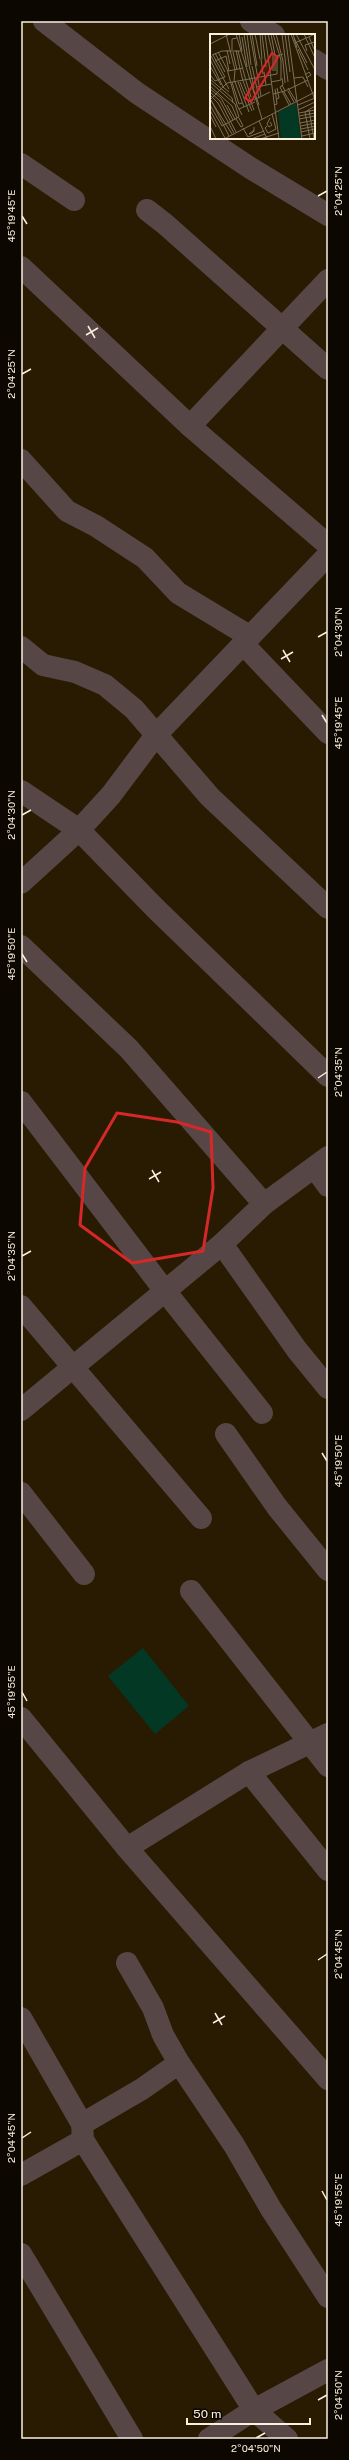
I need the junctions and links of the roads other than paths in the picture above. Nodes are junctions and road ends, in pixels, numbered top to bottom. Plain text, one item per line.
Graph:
1 (44, 21) edge
2 (252, 21) edge
3 (272, 34) edge
4 (315, 61) edge
5 (328, 69) edge
6 (21, 164) edge
7 (74, 200) dead end
8 (147, 210) dead end
9 (328, 215) edge
10 (21, 267) edge
11 (328, 280) edge
12 (282, 329) junction
13 (328, 369) edge
14 (190, 426) junction
15 (21, 460) edge
16 (328, 546) edge
17 (328, 555) edge
18 (246, 641) junction
19 (21, 647) edge
20 (328, 733) edge
21 (156, 735) junction
22 (21, 791) edge
23 (79, 830) junction
24 (21, 883) edge
25 (328, 908) edge
26 (22, 948) edge
27 (328, 1076) edge
28 (21, 1102) edge
29 (322, 1163) edge
30 (328, 1186) edge
31 (264, 1204) junction
32 (222, 1244) junction
33 (165, 1291) junction
34 (21, 1306) edge
35 (74, 1366) junction
36 (328, 1388) edge
37 (21, 1410) edge
38 (262, 1412) dead end
39 (226, 1434) dead end
40 (21, 1493) edge
41 (201, 1518) dead end
42 (328, 1570) edge
43 (84, 1574) dead end
44 (191, 1591) dead end
45 (21, 1718) edge
46 (319, 1739) edge
47 (328, 1766) edge
48 (249, 1772) junction
49 (127, 1848) junction
50 (328, 1870) edge
51 (128, 1963) dead end
52 (21, 2018) edge
53 (179, 2063) junction
54 (328, 2079) edge
55 (83, 2132) junction
56 (21, 2175) edge
57 (21, 2254) edge
58 (328, 2297) edge
59 (328, 2370) edge
60 (254, 2410) junction
61 (132, 2439) edge
62 (209, 2439) edge
63 (287, 2439) edge

1 - 9 street
2 - 3 street
4 - 5 street
6 - 7 street
8 - 12 street
10 - 14 street
11 - 12 street
12 - 13 street
12 - 14 street
14 - 16 street
15 - 18 street
17 - 18 street
18 - 20 street
18 - 21 street
19 - 21 street
21 - 23 street
21 - 25 street
22 - 23 street
23 - 24 street
23 - 27 street
26 - 31 street
28 - 33 street
29 - 30 street
29 - 31 street
31 - 32 street
32 - 33 street
32 - 36 street
33 - 35 street
33 - 38 street
34 - 35 street
35 - 37 street
35 - 41 street
39 - 42 street
40 - 43 street
44 - 46 street
45 - 49 street
46 - 47 street
46 - 48 street
48 - 49 street
48 - 50 street
49 - 54 street
51 - 53 street
52 - 55 street
53 - 55 street
53 - 58 street
55 - 56 street
55 - 60 street
57 - 61 street
59 - 60 street
60 - 62 street
60 - 63 street

